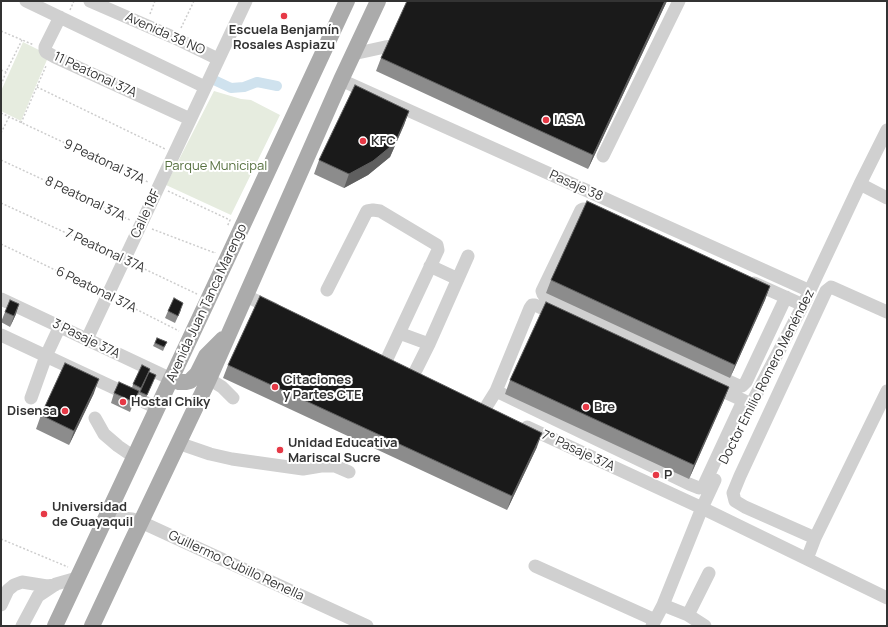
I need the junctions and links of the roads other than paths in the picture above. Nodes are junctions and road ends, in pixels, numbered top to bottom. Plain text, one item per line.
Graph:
1 (26, 1) edge
2 (90, 1) edge
3 (246, 1) edge
4 (347, 1) edge
5 (378, 1) edge
6 (679, 1) edge
7 (60, 17) junction
8 (414, 43) edge
9 (353, 54) junction
10 (218, 59) junction
11 (341, 80) junction
12 (205, 87) junction
13 (190, 119) junction
14 (887, 130) edge
15 (603, 156) dead end
16 (860, 184) junction
17 (887, 198) edge
18 (609, 219) edge
19 (468, 256) dead end
20 (430, 266) junction
21 (458, 279) junction
22 (743, 279) edge
23 (327, 290) dead end
24 (810, 291) junction
25 (246, 296) junction
26 (786, 297) junction
27 (1, 299) edge
28 (804, 305) junction
29 (887, 312) edge
30 (288, 316) edge
31 (60, 326) junction
32 (231, 331) junction
33 (399, 333) junction
34 (1, 335) edge
35 (87, 339) junction
36 (429, 344) junction
37 (372, 354) edge
38 (46, 356) junction
39 (386, 361) junction
40 (171, 379) junction
41 (210, 379) junction
42 (496, 391) junction
43 (887, 391) edge
44 (31, 398) dead end
45 (233, 398) dead end
46 (471, 401) edge
47 (747, 403) junction
48 (157, 408) junction
49 (486, 408) junction
50 (500, 414) edge
51 (95, 418) dead end
52 (514, 421) edge
53 (178, 443) junction
54 (134, 457) junction
55 (349, 472) dead end
56 (702, 508) junction
57 (104, 521) junction
58 (141, 522) junction
59 (815, 538) junction
60 (808, 559) junction
61 (535, 566) dead end
62 (709, 573) dead end
63 (78, 575) junction
64 (56, 584) junction
65 (887, 598) edge
66 (1, 605) edge
67 (663, 605) junction
68 (688, 615) junction
69 (653, 623) edge
70 (22, 626) edge
71 (55, 626) edge
72 (92, 626) edge
73 (366, 626) edge
74 (706, 626) edge

1 - 7 street
2 - 10 street, Avenida 38 NO
3 - 10 street, Calle 18F
4 - 40 main road, Avenida Juan Tanca Marengo
5 - 9 main road
6 - 15 street
7 - 12 street
7 - 13 street, 11 Peatonal 37A
8 - 9 street
9 - 11 main road
10 - 12 street, Calle 18F
11 - 24 street, Pasaje 38
11 - 25 main road
12 - 13 street, Calle 18F
13 - 35 street, Calle 18F
14 - 16 street, Doctor Emilio Romero Menéndez
16 - 17 street
16 - 24 street, Doctor Emilio Romero Menéndez
18 - 26 street
19 - 21 street
20 - 21 street
20 - 23 street
20 - 33 street
21 - 36 street
22 - 26 street
24 - 28 street, Doctor Emilio Romero Menéndez
25 - 30 street
25 - 32 main road
26 - 28 street
27 - 31 street, 3 Pasaje 37A
28 - 47 street, Doctor Emilio Romero Menéndez
29 - 59 street
31 - 35 street, 3 Pasaje 37A
31 - 38 street
32 - 40 main road
32 - 41 main road
33 - 36 street
33 - 39 street
34 - 38 street
35 - 40 street, 3 Pasaje 37A
36 - 39 street
37 - 39 street
38 - 44 street
38 - 48 street
40 - 48 main road, Avenida Juan Tanca Marengo
41 - 45 street
41 - 53 main road
42 - 47 street
42 - 47 street
42 - 49 street
43 - 59 street
46 - 49 street
47 - 56 street, Doctor Emilio Romero Menéndez
48 - 54 main road, Avenida Juan Tanca Marengo
49 - 50 street
51 - 54 street
52 - 56 street, 7° Pasaje 37A
53 - 55 street
53 - 58 main road
54 - 57 main road, Avenida Juan Tanca Marengo
56 - 60 street, 7° Pasaje 37A
56 - 67 street, Doctor Emilio Romero Menéndez
57 - 58 street, Guillermo Cubillo Renella
57 - 63 main road, Avenida Juan Tanca Marengo
58 - 72 main road
58 - 73 street, Guillermo Cubillo Renella
59 - 60 street
60 - 65 street, 7° Pasaje 37A
61 - 69 street
62 - 68 street
63 - 64 street
63 - 71 main road, Avenida Juan Tanca Marengo
64 - 66 street
64 - 70 street
67 - 68 street
67 - 69 street, Doctor Emilio Romero Menéndez
68 - 74 street

